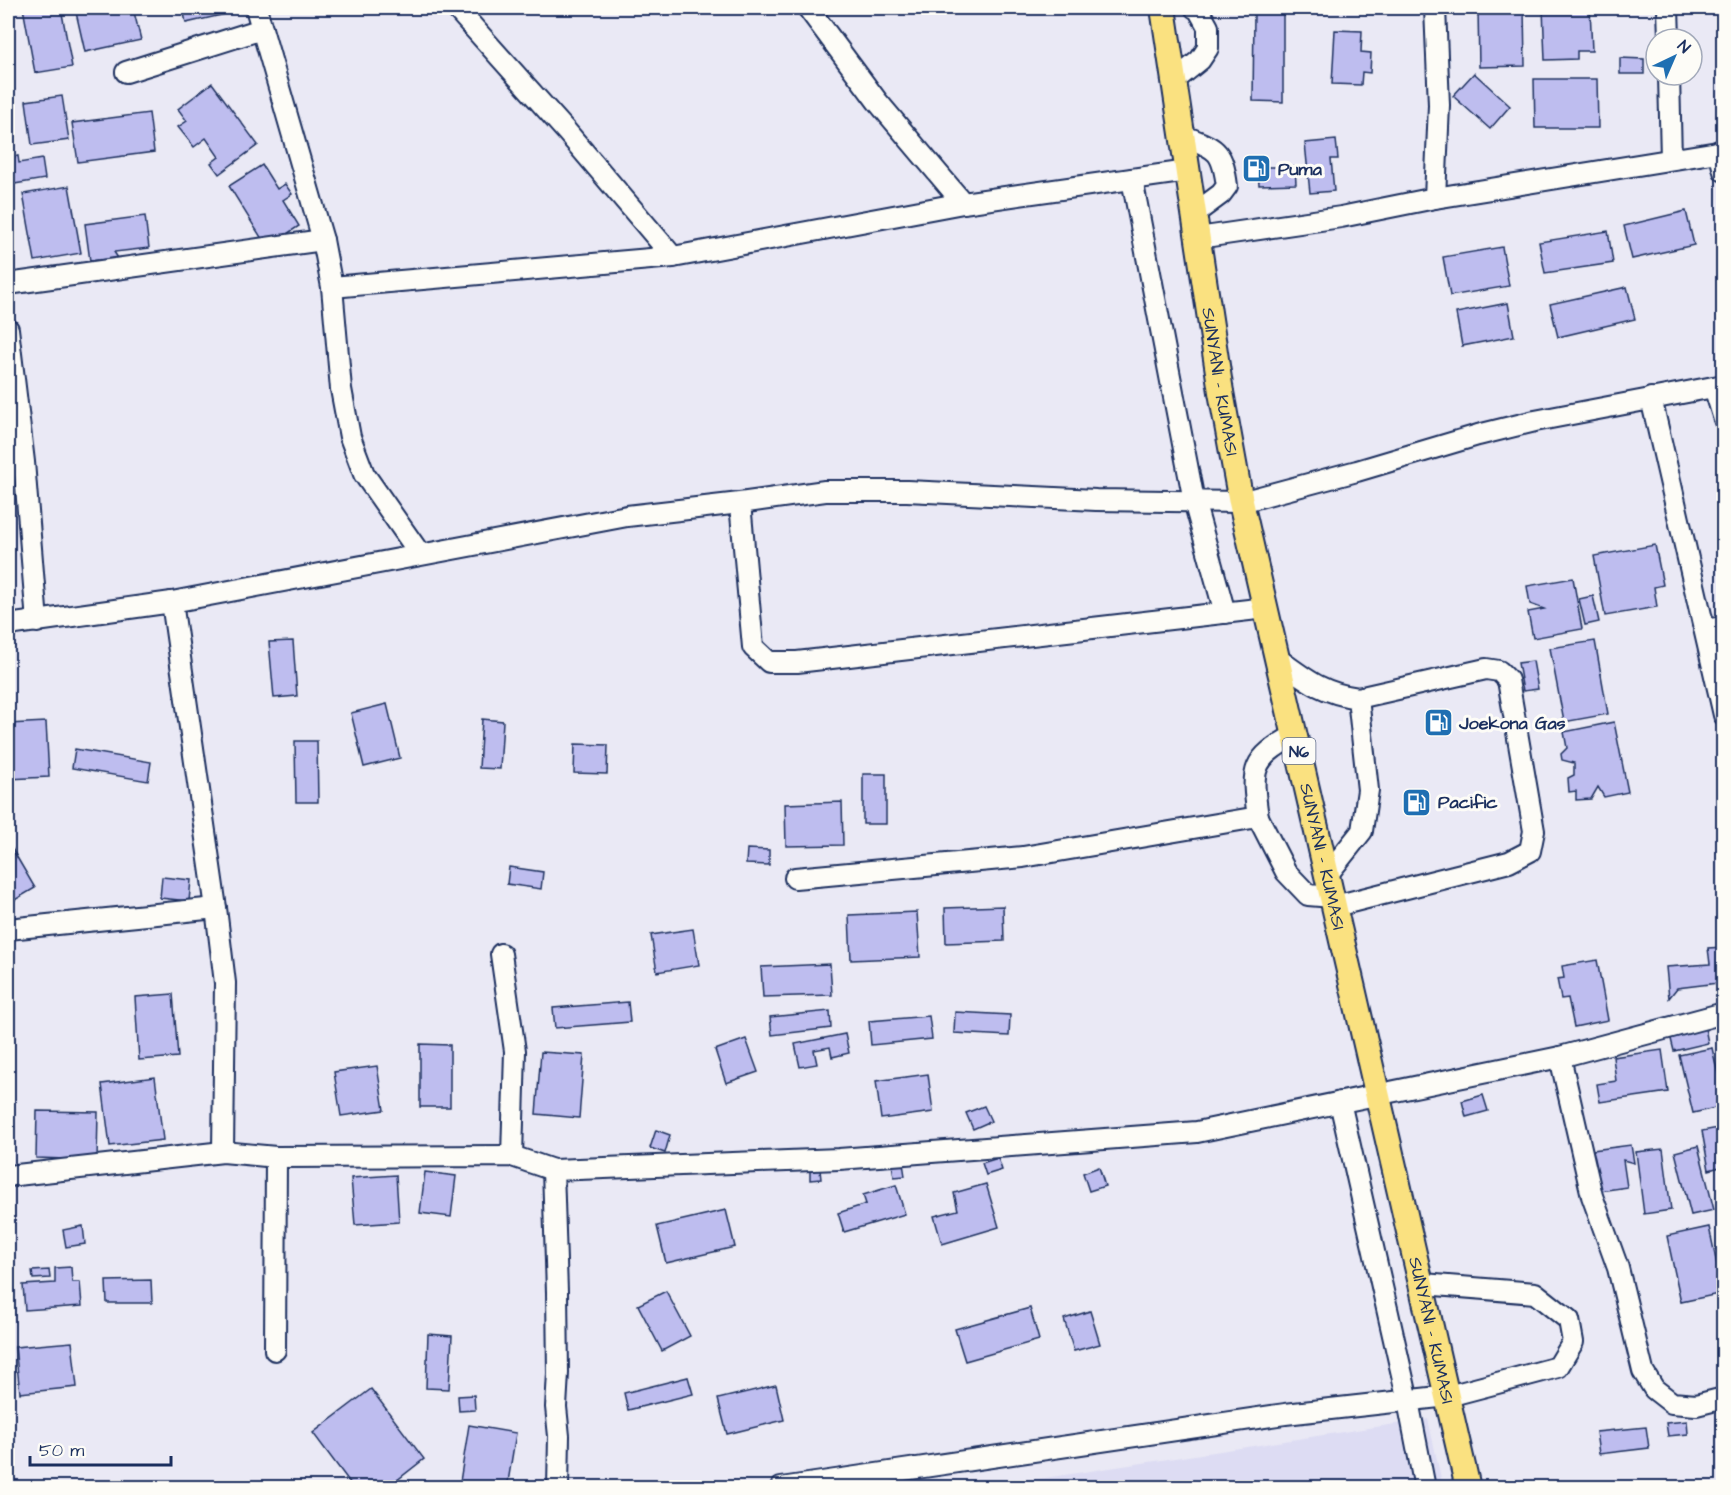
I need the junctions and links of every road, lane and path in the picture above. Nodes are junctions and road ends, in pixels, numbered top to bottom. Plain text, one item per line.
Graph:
1 (256, 8) edge
2 (456, 8) edge
3 (808, 8) edge
4 (1163, 8) edge
5 (1195, 8) edge
6 (1435, 8) edge
7 (1668, 8) edge
8 (1669, 27) edge
9 (262, 29) junction
10 (126, 72) dead end
11 (1174, 81) junction
12 (1669, 87) edge
13 (1182, 135) junction
14 (1721, 151) edge
15 (1671, 159) junction
16 (1188, 171) junction
17 (1724, 171) edge
18 (1132, 179) junction
19 (1435, 198) junction
20 (963, 203) junction
21 (1194, 214) junction
22 (1198, 238) junction
23 (323, 240) junction
24 (673, 257) junction
25 (8, 284) edge
26 (332, 287) junction
27 (8, 329) edge
28 (1719, 386) edge
29 (1651, 398) junction
30 (1724, 419) edge
31 (1194, 501) junction
32 (1241, 502) junction
33 (740, 503) junction
34 (420, 554) junction
35 (172, 602) junction
36 (1266, 608) junction
37 (1225, 613) junction
38 (37, 622) junction
39 (8, 625) edge
40 (1714, 628) edge
41 (1278, 659) junction
42 (1359, 698) junction
43 (1724, 715) edge
44 (1295, 735) junction
45 (1258, 818) junction
46 (795, 878) dead end
47 (1332, 893) junction
48 (216, 908) junction
49 (8, 928) edge
50 (501, 954) dead end
51 (1724, 1012) edge
52 (1560, 1057) junction
53 (1378, 1093) junction
54 (1340, 1102) junction
55 (223, 1152) junction
56 (276, 1156) junction
57 (512, 1156) junction
58 (553, 1170) junction
59 (8, 1176) edge
60 (1423, 1284) junction
61 (275, 1350) dead end
62 (1448, 1396) junction
63 (1724, 1398) edge
64 (1408, 1401) junction
65 (558, 1488) edge
66 (781, 1488) edge
67 (1425, 1488) edge
68 (1468, 1488) edge

1 - 9 street
2 - 24 street
3 - 20 street
4 - 11 main road, SUNYANI - KUMASI / N6
5 - 11 street
6 - 19 street
7 - 8 street
9 - 10 street
9 - 23 street
11 - 13 main road, SUNYANI - KUMASI / N6
12 - 15 street
13 - 16 main road, SUNYANI - KUMASI / N6
13 - 21 street
14 - 15 street
14 - 17 street
15 - 19 street
16 - 18 street
16 - 21 main road, SUNYANI - KUMASI / N6
18 - 20 street
18 - 31 street
19 - 22 street
20 - 24 street
21 - 22 main road, SUNYANI - KUMASI / N6
22 - 32 main road, SUNYANI - KUMASI / N6
23 - 25 street
23 - 26 street
24 - 26 street
26 - 34 street
27 - 38 street
28 - 29 street
28 - 30 street
29 - 32 street
29 - 40 street
31 - 32 street
31 - 33 street
31 - 37 street
32 - 36 main road, SUNYANI - KUMASI / N6
33 - 34 street
33 - 37 street
34 - 35 street
35 - 38 street
35 - 48 street
36 - 37 street
36 - 41 main road, SUNYANI - KUMASI / N6
38 - 39 street
40 - 43 street
41 - 42 street
41 - 44 main road, SUNYANI - KUMASI / N6
42 - 47 street
42 - 47 street
44 - 45 street
44 - 47 main road, SUNYANI - KUMASI / N6
45 - 46 street
45 - 47 street
47 - 53 main road, SUNYANI - KUMASI / N6
48 - 49 street
48 - 55 street
50 - 57 street
51 - 52 street
52 - 53 street
52 - 63 street
53 - 54 street
53 - 60 main road, SUNYANI - KUMASI / N6
54 - 58 street
54 - 64 street
55 - 56 street
55 - 59 street
56 - 57 street
56 - 61 street
57 - 58 street
58 - 65 street
60 - 62 main road, SUNYANI - KUMASI / N6
60 - 62 street
62 - 64 street
62 - 68 main road, SUNYANI - KUMASI / N6
64 - 66 street
64 - 67 street

